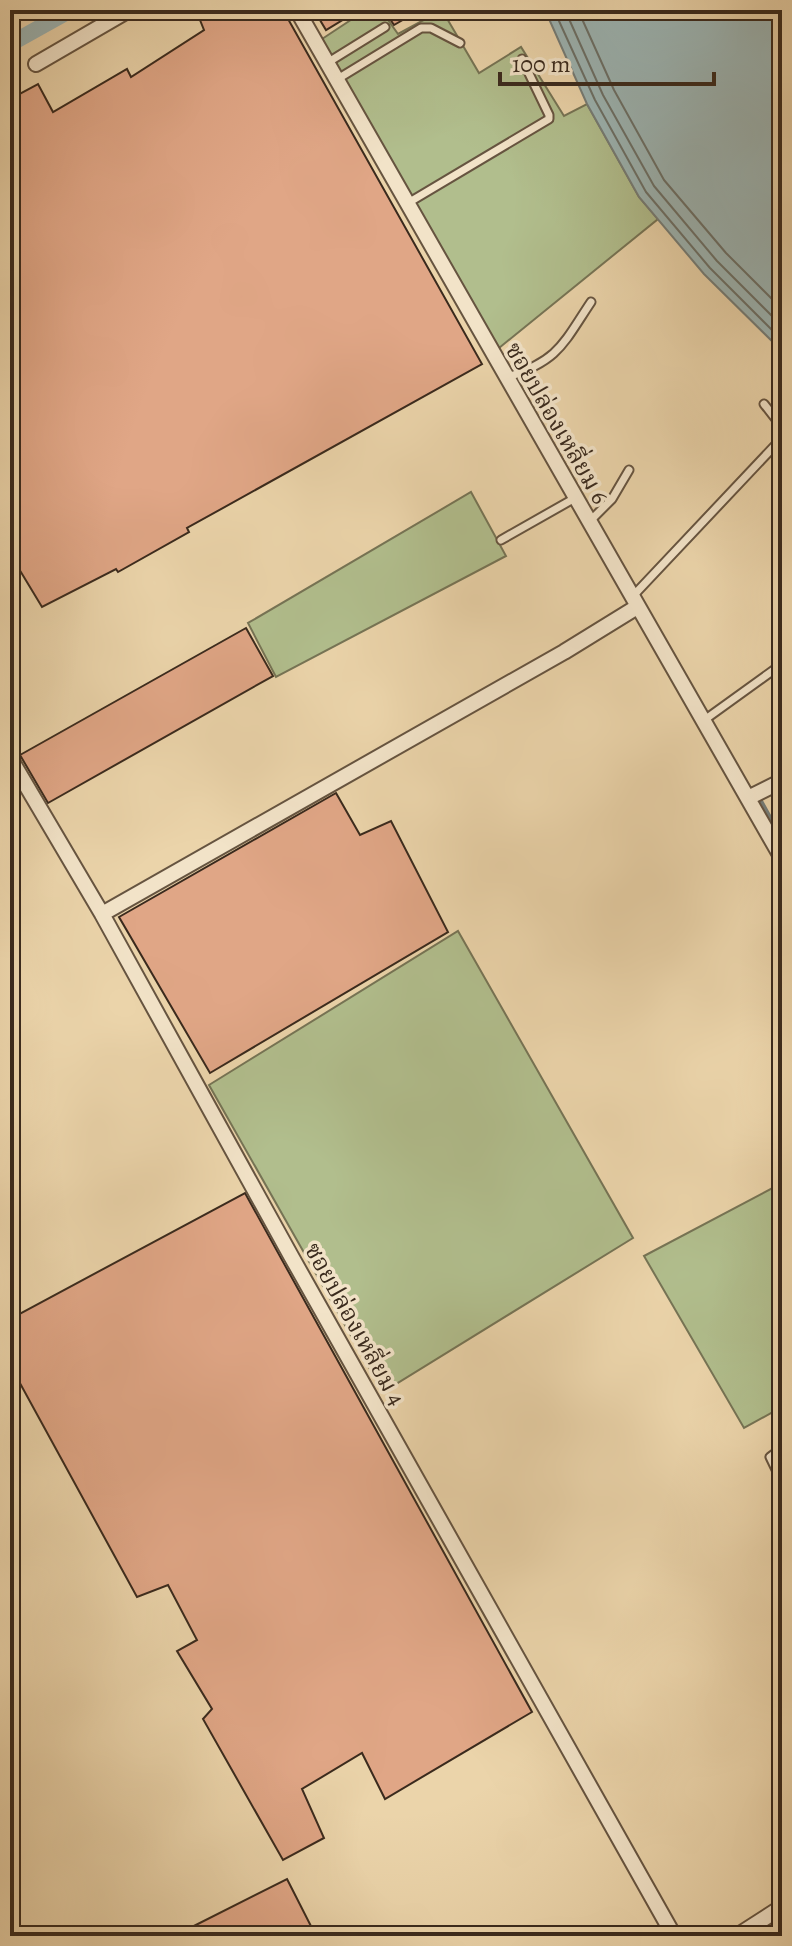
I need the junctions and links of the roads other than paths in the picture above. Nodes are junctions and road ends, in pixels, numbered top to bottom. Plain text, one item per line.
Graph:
1 (129, 10) edge
2 (297, 10) edge
3 (385, 27) dead end
4 (460, 43) dead end
5 (522, 59) dead end
6 (327, 63) junction
7 (36, 64) dead end
8 (336, 80) junction
9 (406, 204) junction
10 (591, 302) dead end
11 (506, 378) junction
12 (764, 404) dead end
13 (782, 427) edge
14 (782, 438) edge
15 (629, 470) dead end
16 (575, 498) junction
17 (589, 522) junction
18 (501, 540) dead end
19 (634, 602) junction
20 (782, 664) edge
21 (703, 721) junction
22 (10, 758) edge
23 (782, 781) edge
24 (748, 798) junction
25 (782, 858) edge
26 (102, 914) junction
27 (782, 1448) edge
28 (782, 1482) edge
29 (782, 1907) edge
30 (674, 1936) edge
31 (737, 1936) edge

1 - 7 street
2 - 6 street, ซอยปล่องเหลี่ยม 6
3 - 6 lane
4 - 8 lane
5 - 9 lane
6 - 8 street, ซอยปล่องเหลี่ยม 6
8 - 9 street, ซอยปล่องเหลี่ยม 6
9 - 11 street, ซอยปล่องเหลี่ยม 6
10 - 11 lane
11 - 16 street, ซอยปล่องเหลี่ยม 6
12 - 13 lane
14 - 19 lane
15 - 17 lane
16 - 17 street, ซอยปล่องเหลี่ยม 6
16 - 18 lane
17 - 19 street, ซอยปล่องเหลี่ยม 6
19 - 21 street, ซอยปล่องเหลี่ยม 6
19 - 26 street
20 - 21 lane
21 - 24 street, ซอยปล่องเหลี่ยม 6
22 - 26 street, ซอยปล่องเหลี่ยม 4
23 - 24 street
24 - 25 street, ซอยปล่องเหลี่ยม 6
26 - 30 street, ซอยปล่องเหลี่ยม 4
27 - 28 lane
29 - 31 street

